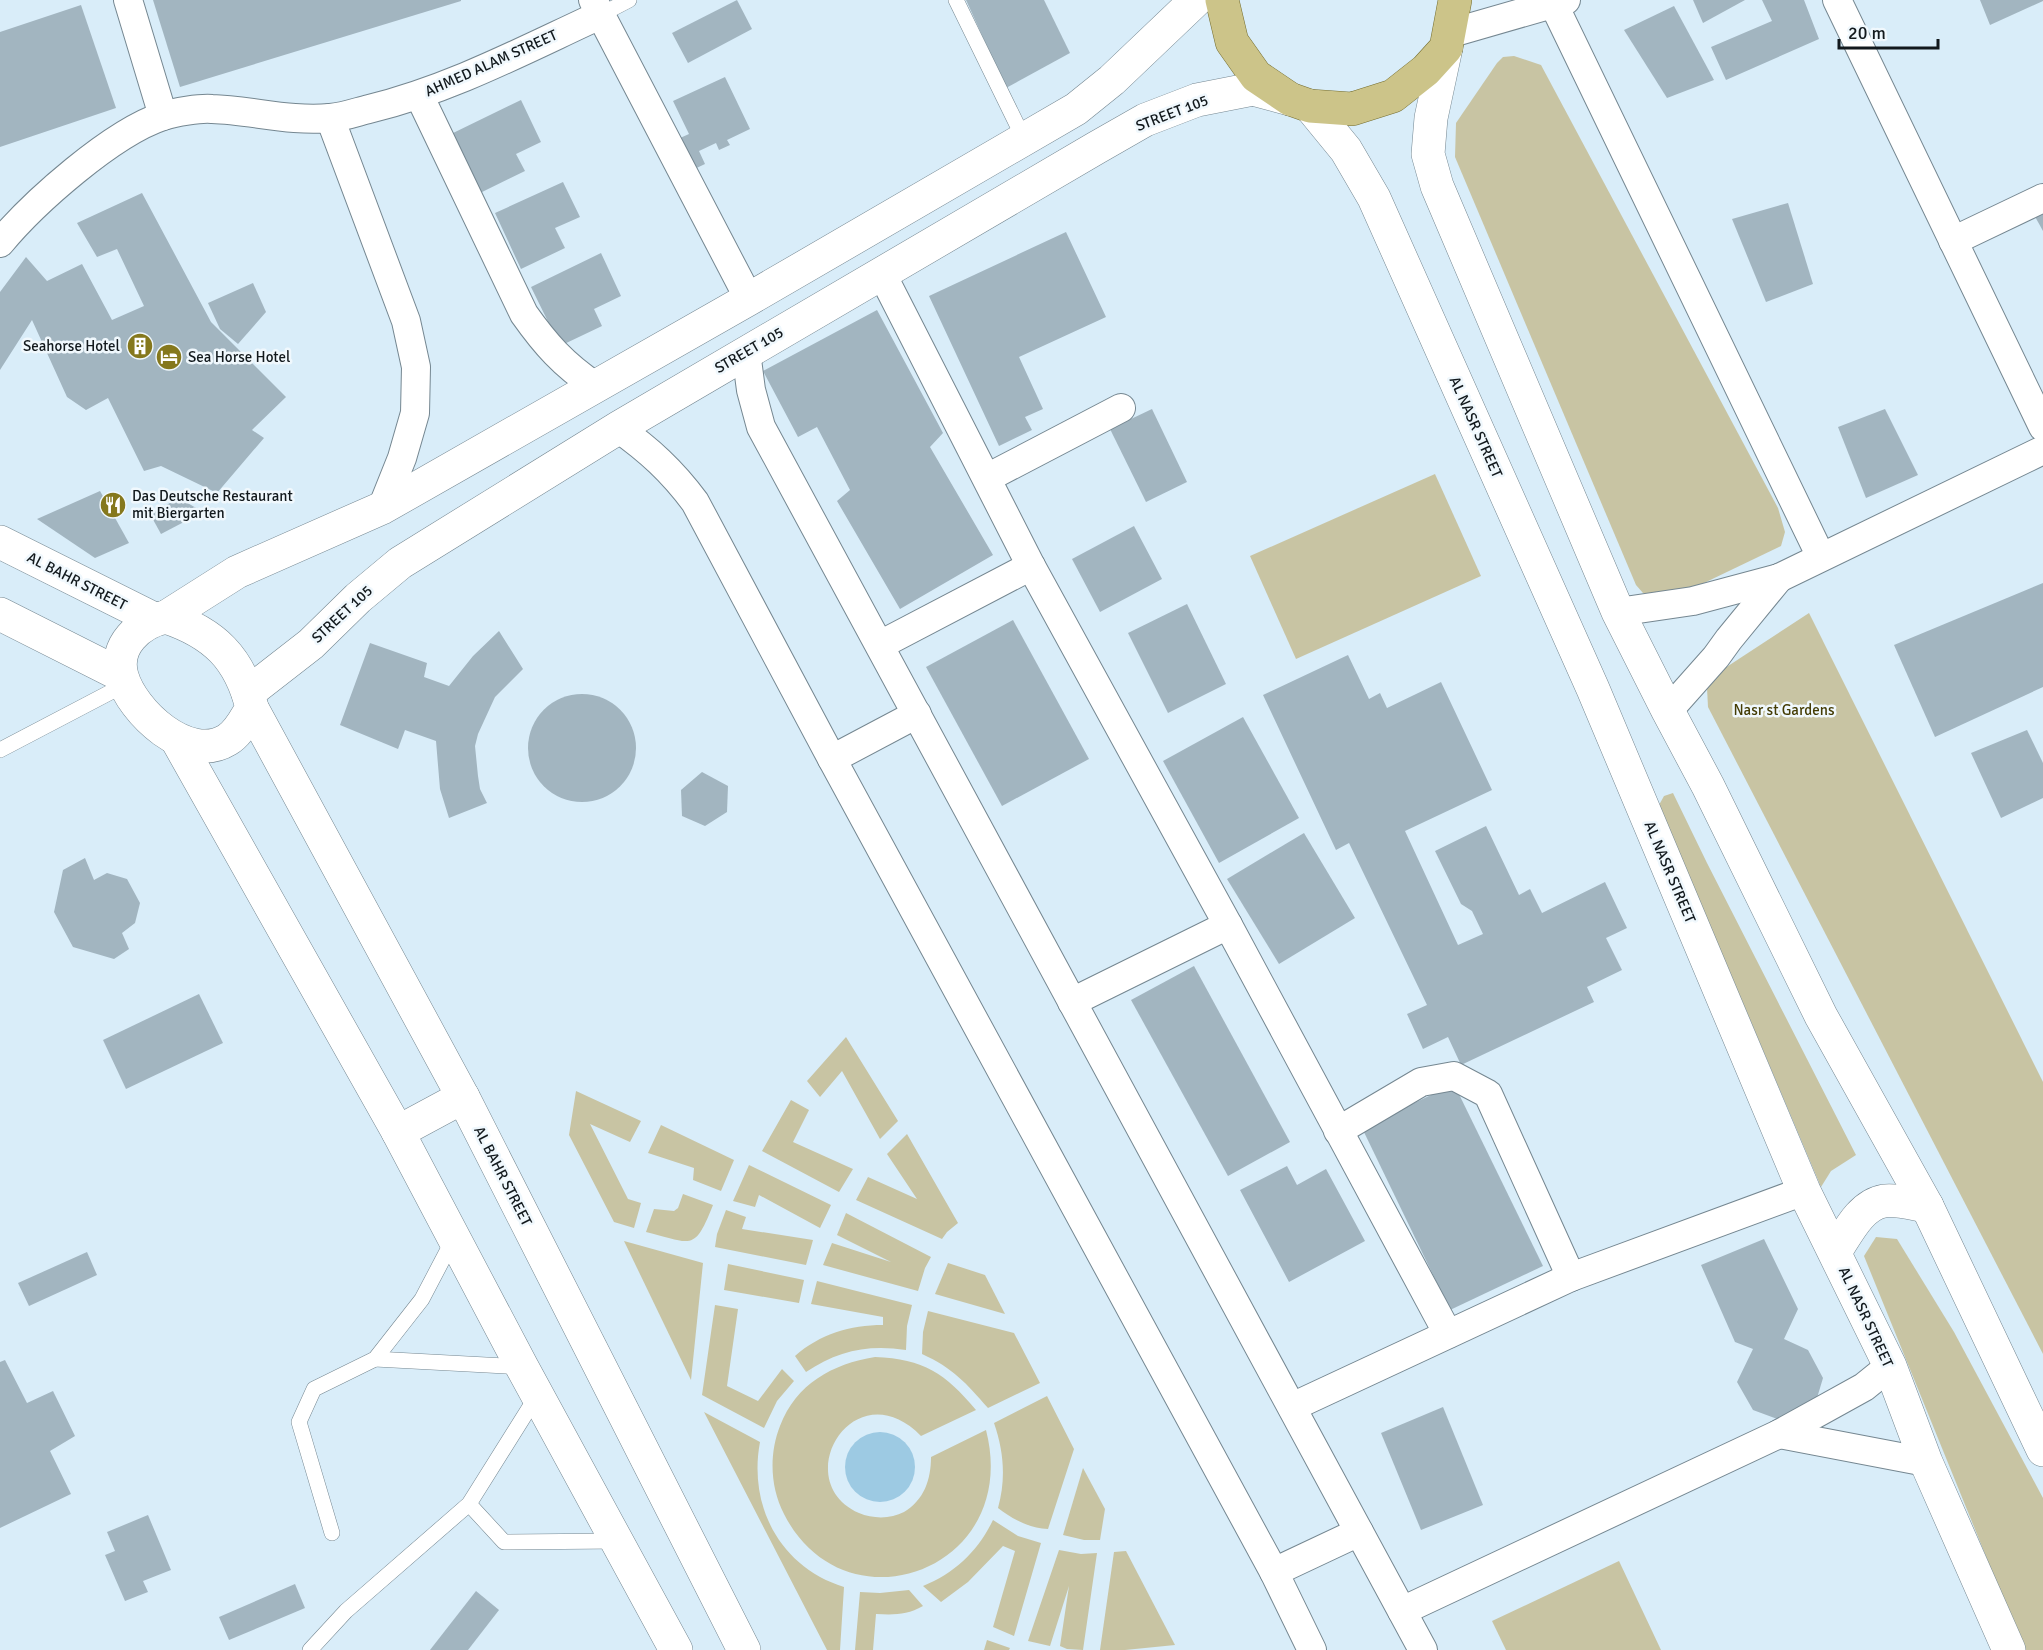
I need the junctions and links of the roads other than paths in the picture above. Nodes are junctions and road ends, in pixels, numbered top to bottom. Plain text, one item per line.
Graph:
1 (129, 0) edge
2 (629, 0) edge
3 (956, 0) edge
4 (1196, 0) edge
5 (1222, 0) edge
6 (1455, 0) edge
7 (1837, 0) edge
8 (1560, 2) edge
9 (596, 7) edge
10 (1447, 41) junction
11 (419, 95) junction
12 (1300, 103) junction
13 (163, 116) junction
14 (330, 118) junction
15 (1024, 139) junction
16 (2043, 198) edge
17 (1953, 241) junction
18 (0, 243) edge
19 (882, 274) junction
20 (749, 299) junction
21 (746, 352) junction
22 (595, 386) junction
23 (1121, 408) dead end
24 (2043, 427) edge
25 (618, 428) junction
26 (2043, 450) edge
27 (987, 478) junction
28 (382, 508) junction
29 (0, 542) edge
30 (1821, 557) junction
31 (1031, 566) junction
32 (1779, 578) junction
33 (1618, 612) junction
34 (0, 614) edge
35 (160, 618) junction
36 (880, 645) junction
37 (124, 680) junction
38 (250, 700) junction
39 (1668, 711) junction
40 (917, 714) junction
41 (177, 740) junction
42 (0, 750) edge
43 (832, 759) junction
44 (1228, 925) junction
45 (1072, 1002) junction
46 (463, 1097) junction
47 (1338, 1131) junction
48 (398, 1132) junction
49 (1804, 1191) junction
50 (1927, 1206) junction
51 (454, 1238) junction
52 (1835, 1252) junction
53 (1571, 1277) junction
54 (1448, 1334) junction
55 (375, 1359) junction
56 (1890, 1366) junction
57 (530, 1381) junction
58 (1292, 1407) junction
59 (1779, 1434) junction
60 (2043, 1450) edge
61 (1926, 1461) junction
62 (469, 1504) junction
63 (1359, 1532) junction
64 (332, 1533) dead end
65 (616, 1540) junction
66 (1274, 1572) junction
67 (1402, 1611) junction
68 (310, 1650) edge
69 (676, 1650) edge
70 (744, 1650) edge
71 (1312, 1650) edge
72 (1423, 1650) edge
73 (2009, 1650) edge

1 - 13 street
2 - 9 lane, AHMED ALAM STREET
3 - 15 lane
4 - 15 main road
5 - 12 main road
6 - 10 main road
7 - 17 street
8 - 10 street
8 - 30 street
9 - 11 street, AHMED ALAM STREET
9 - 20 street
10 - 12 main road
10 - 33 main road
11 - 14 street, AHMED ALAM STREET
11 - 22 street
12 - 19 main road, STREET 105
12 - 49 main road, AL NASR STREET
13 - 14 street, AHMED ALAM STREET
13 - 18 street, AHMED ALAM STREET
14 - 28 street
15 - 20 main road
16 - 17 street
17 - 24 street
19 - 21 main road, STREET 105
19 - 27 street
20 - 22 main road
21 - 25 main road, STREET 105
21 - 36 street
22 - 28 main road
23 - 27 street
25 - 38 main road, STREET 105
25 - 43 street
26 - 30 street
27 - 31 street
28 - 35 main road
29 - 35 main road, AL BAHR STREET
30 - 32 street
31 - 36 street
31 - 44 street
32 - 33 street
32 - 39 street
33 - 39 main road
34 - 37 main road
35 - 37 main road
35 - 38 main road
36 - 40 street
37 - 41 main road
37 - 42 lane
38 - 41 main road
38 - 46 main road, AL BAHR STREET
39 - 50 main road
40 - 43 street
40 - 45 street
41 - 48 main road
43 - 66 street
44 - 45 street
44 - 47 street
45 - 58 street
46 - 48 main road
46 - 70 main road, AL BAHR STREET
47 - 53 street
47 - 54 street
48 - 51 main road
49 - 52 main road, AL NASR STREET
49 - 53 street
50 - 52 main road
50 - 60 main road
51 - 55 lane
51 - 57 main road
52 - 56 main road, AL NASR STREET
53 - 54 street
54 - 58 street
55 - 57 lane
55 - 64 lane
56 - 59 street
56 - 61 main road, AL NASR STREET
57 - 62 lane
57 - 65 main road
58 - 63 street
59 - 61 street
59 - 67 street
61 - 73 main road, AL NASR STREET
62 - 65 lane
62 - 68 lane
63 - 66 street
63 - 67 street
65 - 69 main road
66 - 71 street
67 - 72 street

